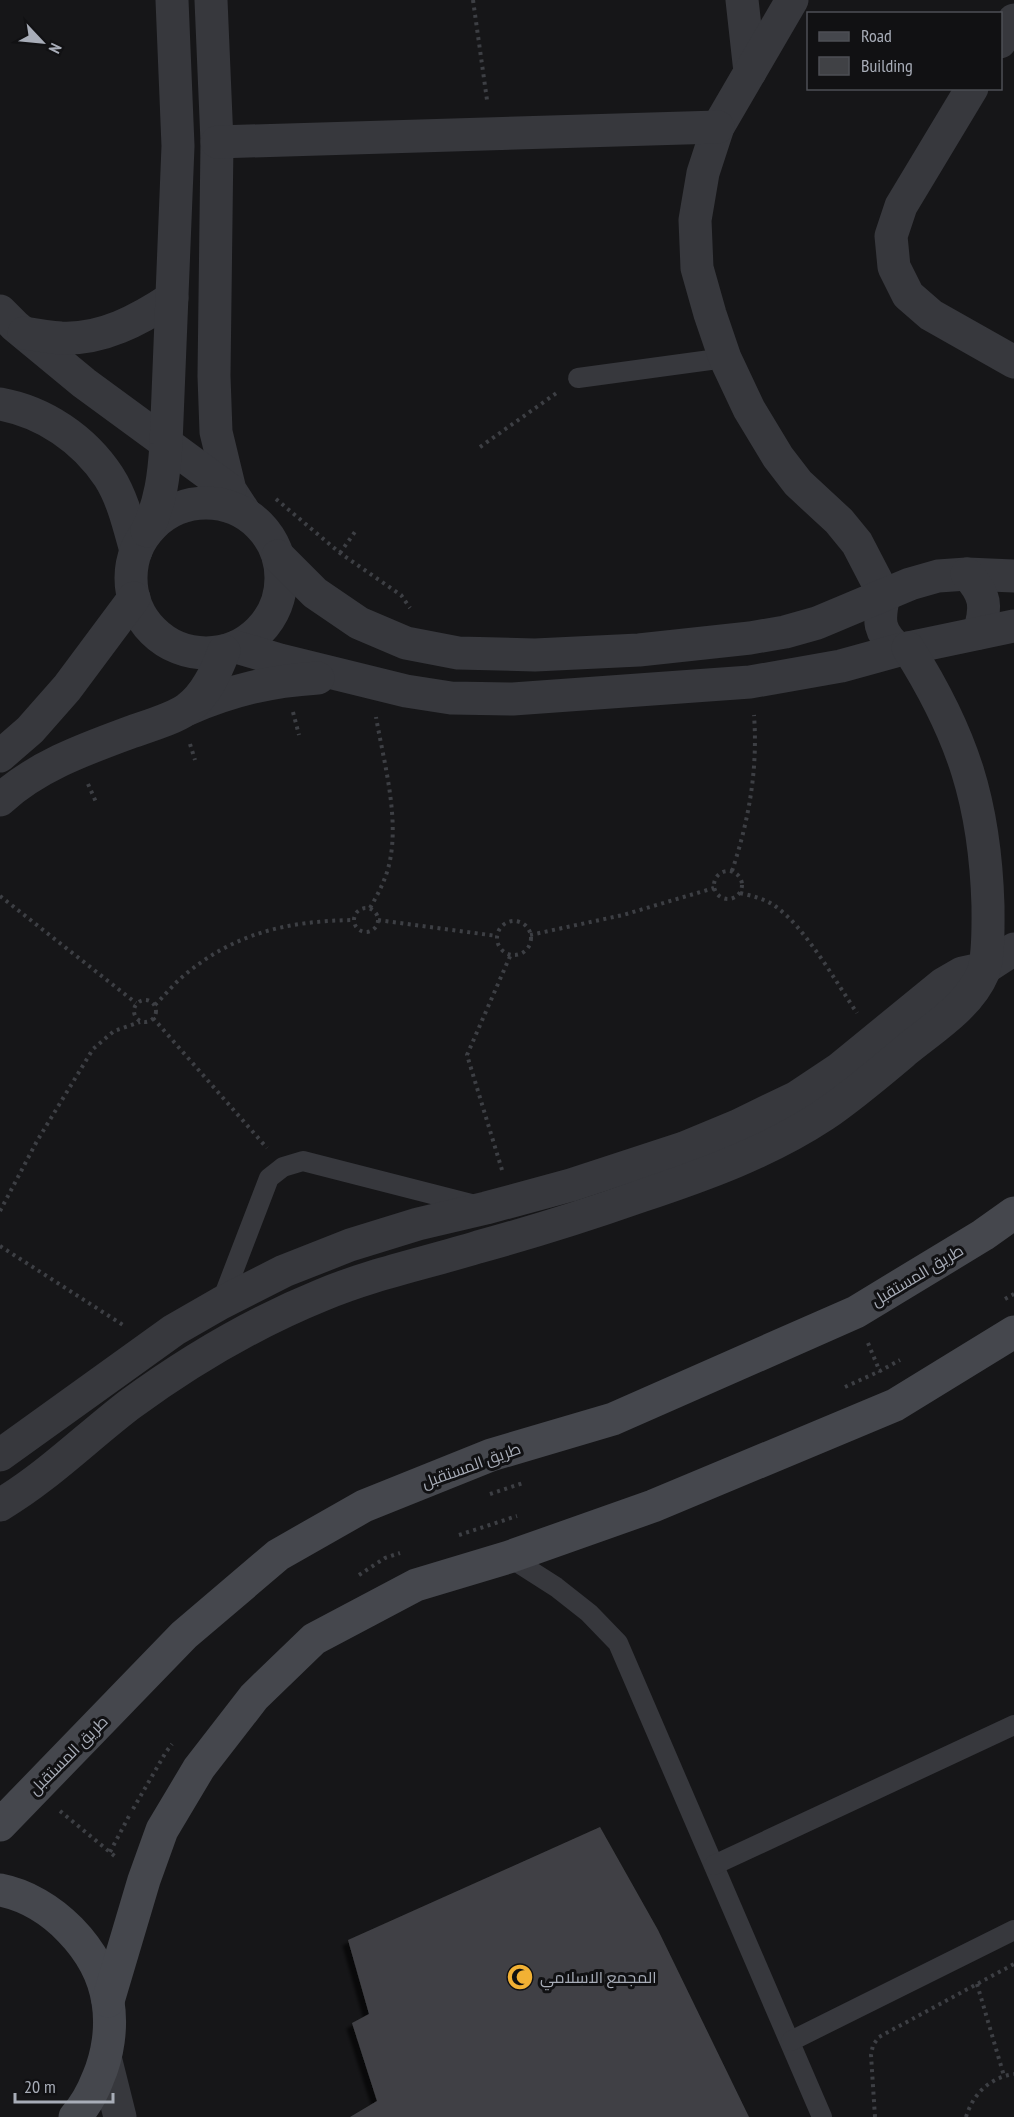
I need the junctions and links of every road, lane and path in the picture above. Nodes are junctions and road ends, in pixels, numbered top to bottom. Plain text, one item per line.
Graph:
1 (172, 0) edge
2 (211, 0) edge
3 (473, 0) edge
4 (742, 0) edge
5 (792, 0) edge
6 (1014, 20) edge
7 (1002, 39) edge
8 (750, 72) junction
9 (971, 90) edge
10 (718, 128) junction
11 (491, 134) junction
12 (217, 142) junction
13 (172, 297) junction
14 (0, 311) edge
15 (24, 333) junction
16 (725, 358) junction
17 (1014, 362) edge
18 (578, 378) joint
19 (0, 404) edge
20 (166, 444) junction
21 (480, 447) dead end
22 (237, 501) junction
23 (357, 529) dead end
24 (142, 541) junction
25 (340, 553) junction
26 (278, 556) junction
27 (967, 574) junction
28 (1014, 576) edge
29 (884, 595) junction
30 (134, 598) junction
31 (1014, 626) edge
32 (979, 633) junction
33 (406, 643) junction
34 (230, 649) junction
35 (904, 649) junction
36 (365, 681) junction
37 (750, 682) junction
38 (187, 709) junction
39 (0, 756) edge
40 (0, 800) edge
41 (732, 871) junction
42 (714, 888) junction
43 (740, 893) junction
44 (0, 896) edge
45 (370, 908) junction
46 (354, 920) junction
47 (378, 920) junction
48 (530, 935) junction
49 (497, 936) junction
50 (1014, 950) edge
51 (511, 954) junction
52 (985, 968) junction
53 (136, 1003) junction
54 (155, 1005) junction
55 (153, 1018) junction
56 (140, 1022) junction
57 (875, 1039) junction
58 (688, 1163) junction
59 (283, 1167) junction
60 (498, 1205) junction
61 (0, 1212) edge
62 (1014, 1213) edge
63 (0, 1246) edge
64 (221, 1303) junction
65 (856, 1312) junction
66 (1014, 1332) edge
67 (153, 1345) junction
68 (895, 1405) junction
69 (0, 1455) edge
70 (534, 1479) dead end
71 (479, 1497) dead end
72 (0, 1504) edge
73 (509, 1557) junction
74 (1014, 1725) edge
75 (34, 1790) junction
76 (0, 1825) edge
77 (714, 1865) junction
78 (144, 1880) junction
79 (0, 1890) edge
80 (1014, 1930) edge
81 (967, 1952) junction
82 (1014, 1964) edge
83 (977, 1985) junction
84 (108, 2001) junction
85 (790, 2041) junction
86 (105, 2061) junction
87 (1014, 2074) edge
88 (1004, 2076) junction
89 (75, 2117) edge
90 (120, 2117) edge
91 (822, 2117) edge
92 (875, 2117) edge
93 (966, 2117) edge

1 - 13 street
2 - 12 street
3 - 11 path
4 - 8 street
5 - 8 street
6 - 7 street
8 - 10 street
9 - 17 street
10 - 11 street
10 - 16 street
11 - 12 street
12 - 22 street
13 - 15 street
13 - 20 street
14 - 15 street
15 - 20 street
16 - 18 lane
16 - 29 street
18 - 21 path
19 - 24 street
20 - 22 street
20 - 24 street
22 - 24 street
22 - 25 path
22 - 26 street
23 - 25 path
24 - 30 street
25 - 33 path
26 - 33 street
26 - 34 street
27 - 28 street
27 - 29 street
27 - 32 street
29 - 33 street
29 - 35 street
30 - 34 street
30 - 39 street
31 - 32 street
32 - 35 street
34 - 36 street
34 - 38 street
35 - 37 street
35 - 52 street
36 - 37 street
36 - 38 street
36 - 45 path
37 - 41 path
38 - 40 street
41 - 42 path
41 - 43 path
42 - 43 path
42 - 48 path
43 - 57 path
44 - 53 path
45 - 46 path
45 - 47 path
46 - 47 path
46 - 54 path
47 - 49 path
48 - 49 path
48 - 51 path
49 - 51 path
50 - 52 street
51 - 60 path
52 - 57 street
52 - 58 street
53 - 54 path
53 - 56 path
54 - 55 path
55 - 56 path
55 - 59 path
56 - 61 path
57 - 58 street
58 - 60 street
58 - 72 street
59 - 60 lane
59 - 64 lane
60 - 64 street
62 - 65 main road, طريق المستقبل
63 - 67 path
64 - 67 street
65 - 68 path
65 - 75 main road, طريق المستقبل
66 - 68 main road
67 - 69 street
68 - 73 main road
70 - 71 path
73 - 77 lane
73 - 78 main road
74 - 77 lane
75 - 76 main road, طريق المستقبل
75 - 78 path
77 - 85 lane
78 - 84 main road
79 - 84 main road
80 - 81 lane
81 - 83 path
81 - 85 lane
82 - 83 path
83 - 88 path
83 - 92 path
84 - 86 main road
85 - 91 lane
86 - 89 main road
86 - 90 street
87 - 88 path
88 - 93 path

